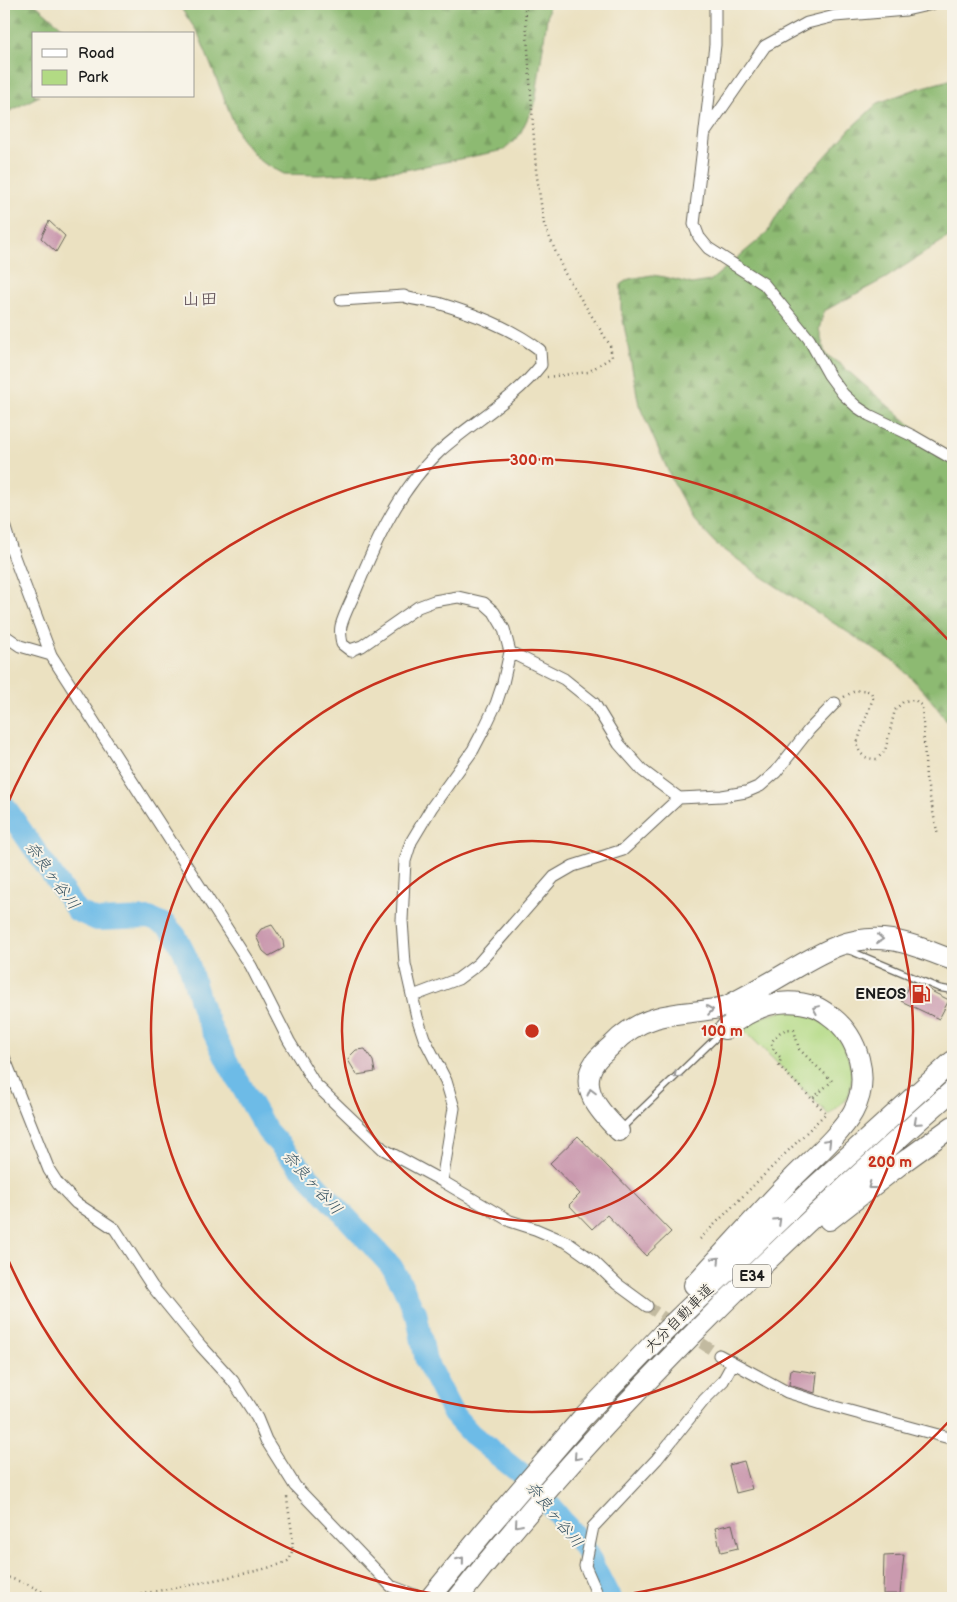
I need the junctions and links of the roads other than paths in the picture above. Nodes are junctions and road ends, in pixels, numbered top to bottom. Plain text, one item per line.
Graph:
1 (715, 4) edge
2 (932, 4) edge
3 (705, 133) junction
4 (341, 300) dead end
5 (953, 459) edge
6 (4, 525) edge
7 (4, 635) edge
8 (510, 652) junction
9 (51, 655) junction
10 (835, 704) road end
11 (679, 798) junction
12 (824, 950) junction
13 (953, 960) edge
14 (953, 988) edge
15 (413, 996) junction
16 (725, 1029) joint
17 (4, 1058) edge
18 (953, 1061) edge
19 (953, 1090) edge
20 (953, 1126) edge
21 (619, 1131) joint
22 (442, 1181) junction
23 (647, 1306) tunnel mouth
24 (719, 1355) tunnel mouth
25 (733, 1363) junction
26 (583, 1417) junction
27 (600, 1432) junction
28 (953, 1438) edge
29 (393, 1594) edge
30 (422, 1598) edge
31 (430, 1598) edge
32 (458, 1598) edge
33 (599, 1598) edge

1 - 3 street
2 - 3 street
3 - 5 street
4 - 8 street
6 - 9 street
7 - 9 street
8 - 11 street
8 - 15 street
9 - 22 street
10 - 11 street
11 - 15 street
12 -> 13 highway
12 - 14 lane
21 -> 12 highway
15 - 22 street
16 -> 21 lane
26 -> 16 highway
17 - 29 street
26 -> 18 highway, 大分自動車道 / E34
19 -> 27 highway, 大分自動車道 / E34
20 -> 27 highway
22 - 23 street
24 - 25 street
25 - 28 street
25 - 33 street
31 -> 26 highway, 大分自動車道 / E34
27 -> 32 highway, 大分自動車道 / E34
29 - 30 street

